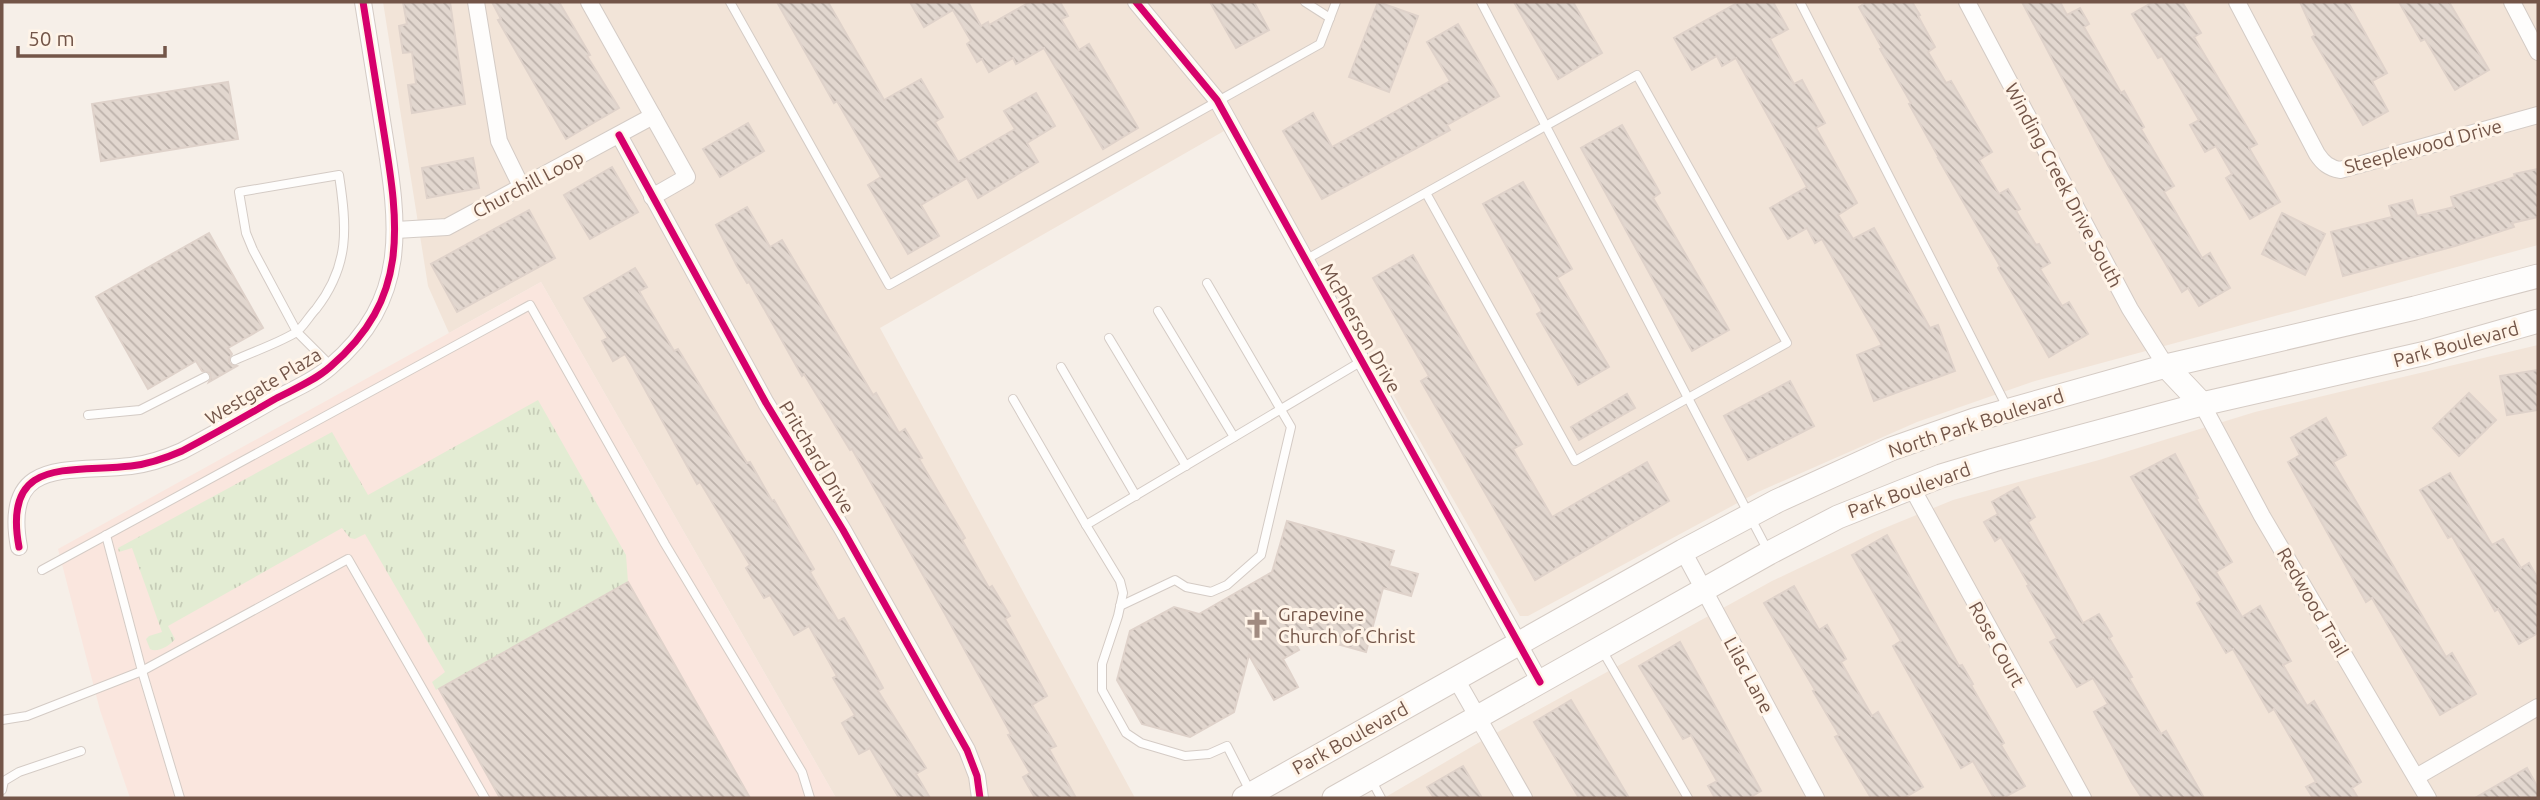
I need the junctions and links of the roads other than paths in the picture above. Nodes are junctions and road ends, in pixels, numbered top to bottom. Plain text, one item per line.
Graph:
1 (363, 2) edge
2 (476, 2) edge
3 (589, 2) edge
4 (730, 2) edge
5 (1136, 2) edge
6 (1305, 2) edge
7 (1336, 2) edge
8 (1481, 2) edge
9 (1800, 2) edge
10 (1967, 2) edge
11 (2237, 2) edge
12 (2512, 2) edge
13 (1330, 18) junction
14 (2538, 51) edge
15 (1217, 100) junction
16 (2538, 115) edge
17 (653, 116) junction
18 (1546, 126) junction
19 (619, 135) junction
20 (522, 188) junction
21 (1426, 193) junction
22 (652, 197) junction
23 (396, 230) junction
24 (1305, 260) junction
25 (2538, 276) edge
26 (1207, 283) dead end
27 (1158, 311) dead end
28 (2538, 321) edge
29 (297, 332) junction
30 (1109, 338) dead end
31 (235, 360) dead end
32 (1362, 361) junction
33 (331, 366) junction
34 (2166, 366) junction
35 (1061, 367) dead end
36 (205, 377) dead end
37 (1688, 398) junction
38 (1013, 399) dead end
39 (2202, 404) junction
40 (1281, 410) junction
41 (2008, 410) junction
42 (88, 415) dead end
43 (1234, 438) junction
44 (1186, 466) junction
45 (1912, 488) junction
46 (1136, 496) junction
47 (1749, 515) junction
48 (1086, 525) junction
49 (106, 535) junction
50 (19, 547) dead end
51 (1683, 551) junction
52 (1769, 553) junction
53 (41, 570) dead end
54 (1703, 590) junction
55 (1120, 606) junction
56 (1518, 643) junction
57 (1601, 648) junction
58 (142, 671) junction
59 (1456, 678) junction
60 (1541, 682) junction
61 (2538, 707) edge
62 (1478, 717) junction
63 (2, 720) edge
64 (81, 751) dead end
65 (2416, 777) junction
66 (1370, 778) junction
67 (2, 790) edge
68 (1248, 796) edge
69 (180, 798) edge
70 (485, 798) edge
71 (810, 798) edge
72 (980, 798) edge
73 (1334, 798) edge
74 (1381, 798) edge
75 (1524, 798) edge
76 (1688, 798) edge
77 (1816, 798) edge
78 (2083, 798) edge
79 (2428, 798) edge

1 - 23 street, Westgate Plaza
2 - 20 street
3 - 17 street
4 - 15 lane
5 - 15 street, McPherson Drive
6 - 13 lane
7 - 13 lane
8 - 18 lane
9 - 41 lane
10 - 34 street, Winding Creek Drive South
11 - 16 street, Steeplewood Drive
12 - 14 street
13 - 15 lane
15 - 24 street, McPherson Drive
17 - 19 street, Churchill Loop
17 - 22 street
18 - 21 lane
18 - 37 lane
18 - 37 lane
19 - 20 street, Churchill Loop
19 - 22 street, Pritchard Drive
20 - 23 street, Churchill Loop
21 - 24 lane
21 - 37 lane
22 - 72 street, Pritchard Drive
23 - 33 street, Westgate Plaza
24 - 32 street, McPherson Drive
25 - 34 main road, North Park Boulevard
26 - 40 lane
27 - 43 lane
28 - 39 main road, Park Boulevard
29 - 29 lane
29 - 31 lane
29 - 33 lane
30 - 44 lane
32 - 40 lane
32 - 56 street, McPherson Drive
33 - 50 street, Westgate Plaza
34 - 39 main road
34 - 41 main road, North Park Boulevard
35 - 46 lane
36 - 42 lane
37 - 47 lane
38 - 48 lane
39 - 45 main road, Park Boulevard
39 - 65 street, Redwood Trail
40 - 43 lane
40 - 55 lane
41 - 47 main road, North Park Boulevard
43 - 44 lane
44 - 46 lane
45 - 52 main road, Park Boulevard
45 - 78 street, Rose Court
46 - 48 lane
47 - 51 main road, North Park Boulevard
47 - 52 lane
48 - 55 lane
49 - 53 lane
49 - 58 lane
49 - 71 lane
51 - 54 street, Lilac Lane
51 - 56 main road, North Park Boulevard
52 - 54 main road, Park Boulevard
54 - 57 main road, Park Boulevard
54 - 77 street, Lilac Lane
55 - 68 lane
56 - 59 main road, North Park Boulevard
56 - 60 street, McPherson Drive
57 - 60 main road, Park Boulevard
57 - 76 lane
58 - 63 lane
58 - 69 lane
58 - 70 lane
59 - 62 street
59 - 68 main road, Park Boulevard
60 - 62 main road, Park Boulevard
61 - 65 street
62 - 66 main road, Park Boulevard
62 - 75 street
64 - 67 lane
65 - 79 street, Redwood Trail
66 - 73 main road, Park Boulevard
66 - 74 lane

